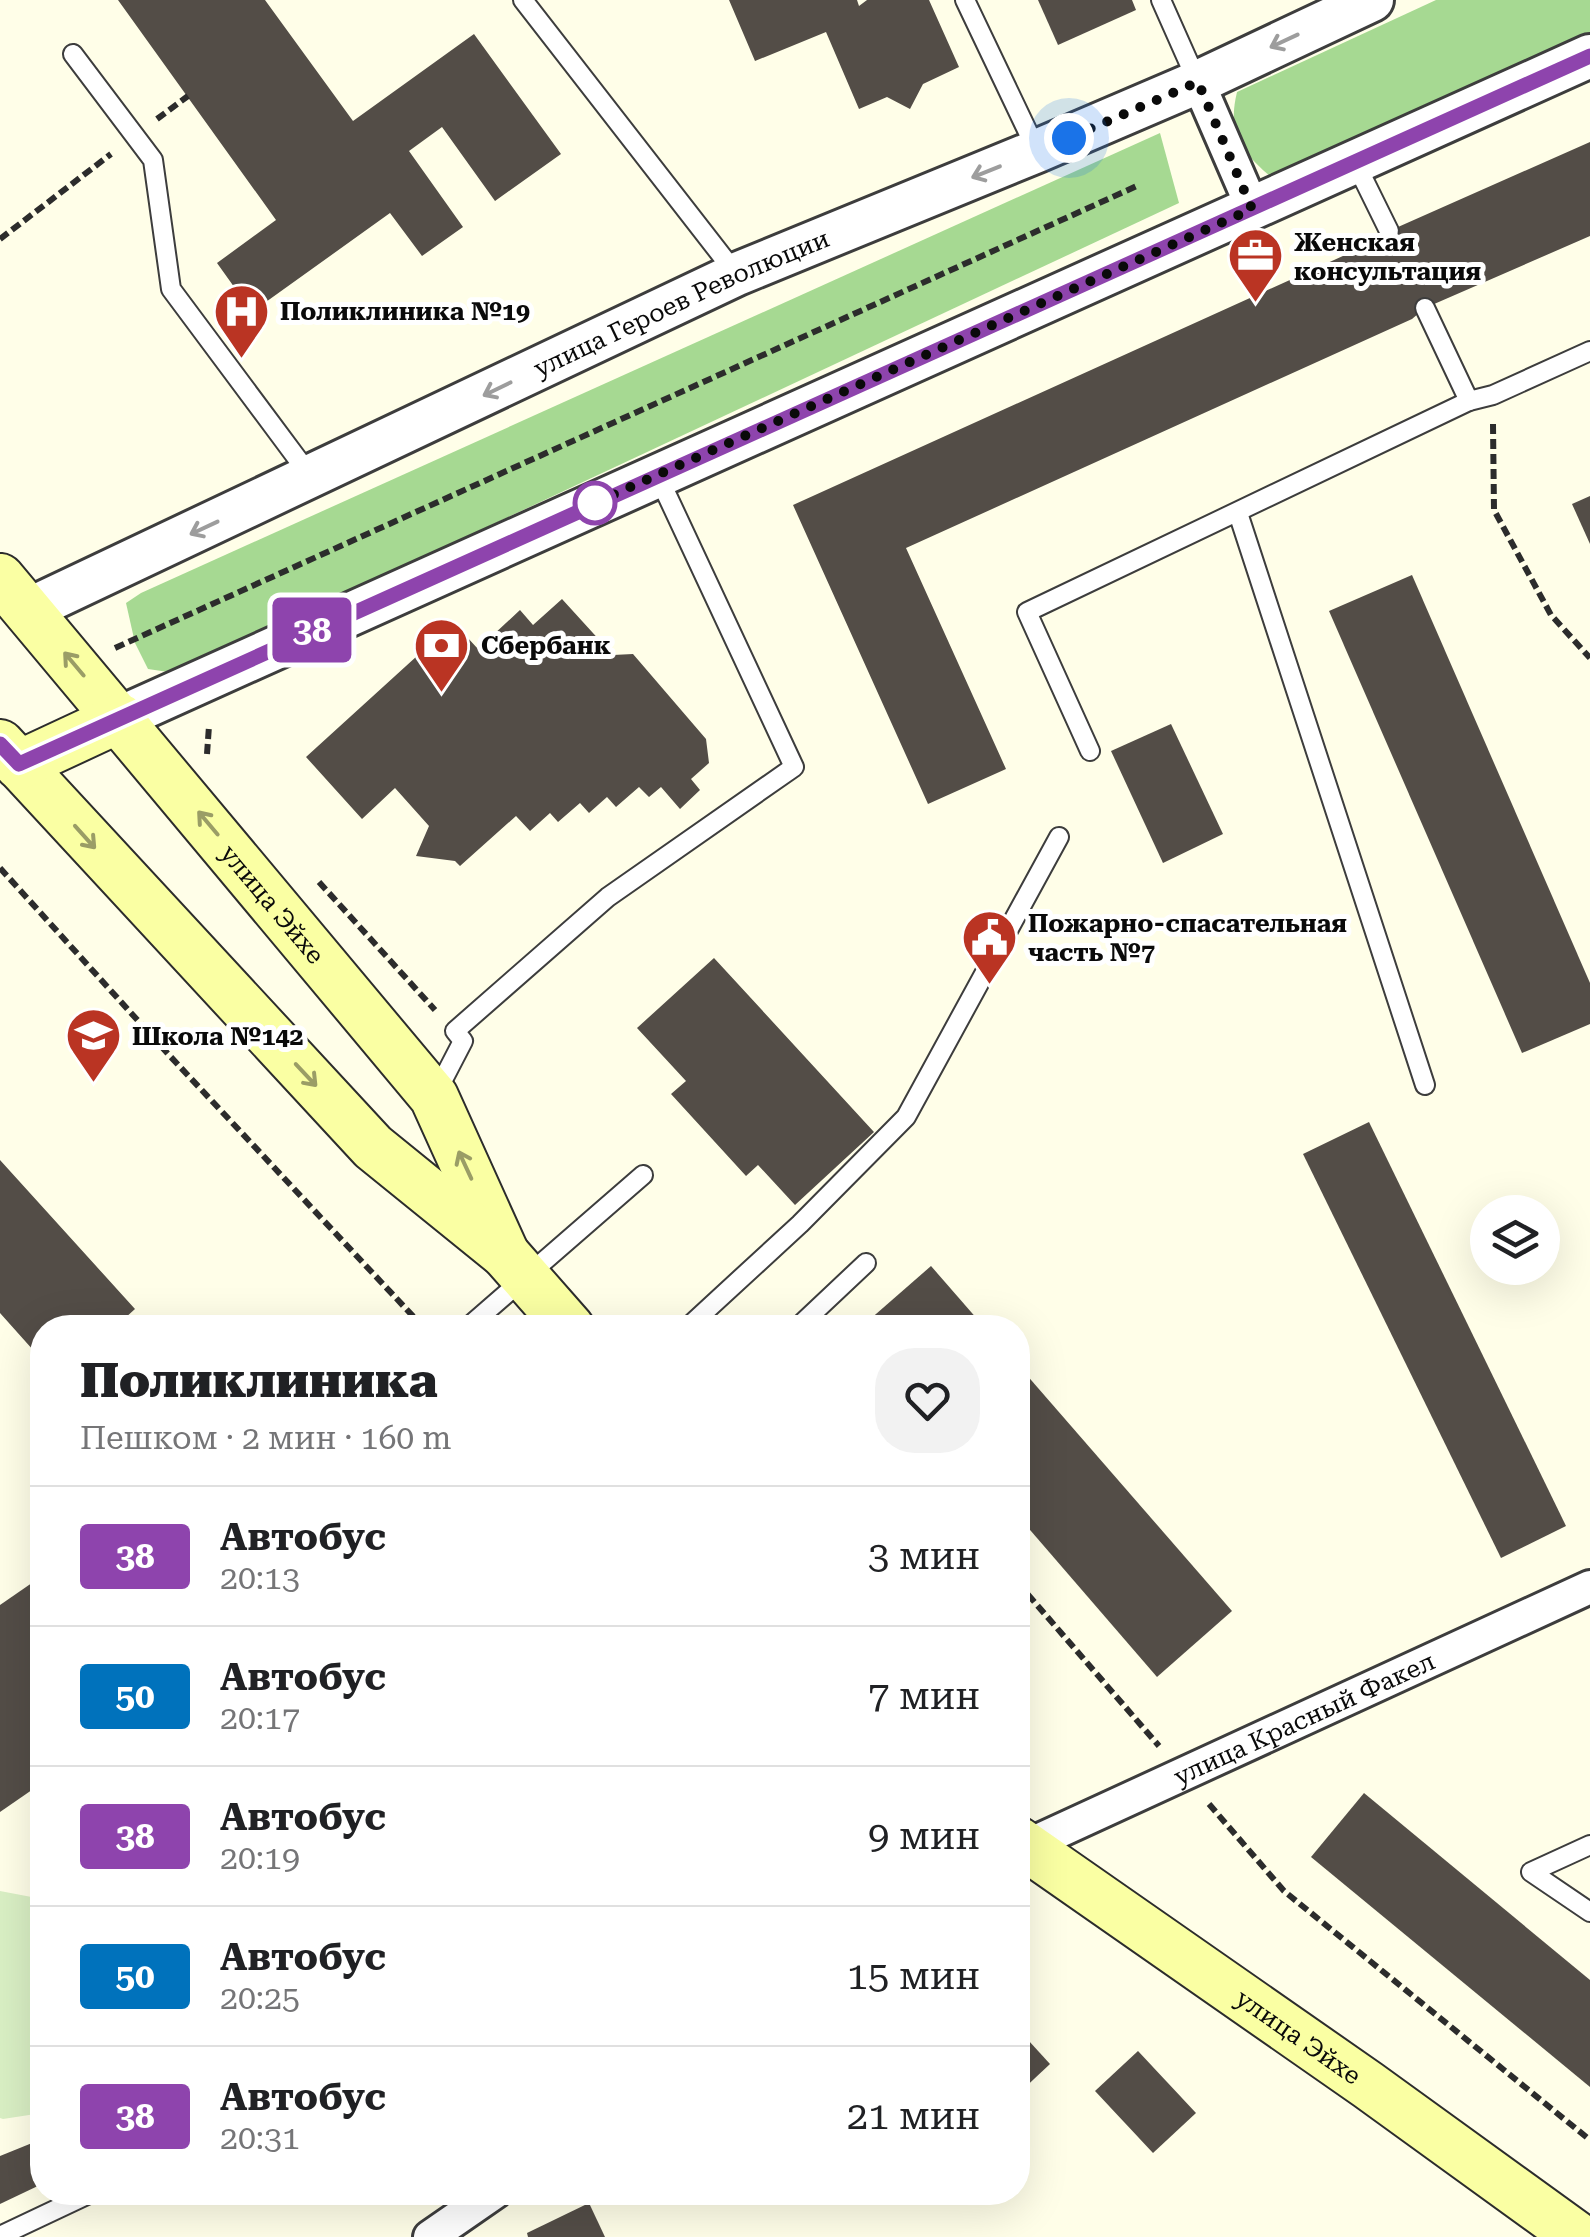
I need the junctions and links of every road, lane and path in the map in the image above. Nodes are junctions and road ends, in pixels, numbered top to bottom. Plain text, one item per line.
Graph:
1 (523, 0) edge
2 (965, 0) edge
3 (1161, 0) edge
4 (1372, 0) edge
5 (73, 54) dead end
6 (1590, 56) edge
7 (1198, 82) junction
8 (188, 96) dead end
9 (135, 136) junction
10 (1037, 152) junction
11 (1356, 164) junction
12 (1139, 185) dead end
13 (1252, 209) junction
14 (1389, 230) dead end
15 (0, 238) edge
16 (736, 274) junction
17 (1425, 308) dead end
18 (1590, 351) edge
19 (1493, 395) junction
20 (1470, 401) junction
21 (658, 476) junction
22 (311, 478) junction
23 (1238, 514) junction
24 (9, 603) edge
25 (114, 648) dead end
26 (1590, 658) edge
27 (120, 718) junction
28 (1090, 751) dead end
29 (6, 761) edge
30 (1060, 837) dead end
31 (0, 868) edge
32 (1425, 1084) dead end
33 (434, 1096) junction
34 (643, 1175) dead end
35 (866, 1263) dead end
36 (515, 1264) junction
37 (412, 1315) edge
38 (477, 1315) edge
39 (559, 1315) edge
40 (701, 1315) edge
41 (811, 1315) edge
42 (1590, 1588) edge
43 (1030, 1597) edge
44 (1184, 1775) junction
45 (1030, 1841) edge
46 (1590, 1846) edge
47 (1030, 1854) edge
48 (1590, 1912) edge
49 (1590, 2140) edge
50 (66, 2205) edge
51 (476, 2205) edge
52 (0, 2236) edge
53 (430, 2237) edge
54 (1578, 2237) edge

1 - 16 lane
2 - 10 lane
3 - 7 lane
4 -> 7 street, улица Героев Революции
5 - 9 lane
6 - 11 street
7 - 10 street, улица Героев Революции
7 - 13 street
8 - 9 path
9 - 15 path
9 - 22 lane
10 -> 16 street, улица Героев Революции
11 - 13 street
11 - 14 lane
12 - 25 path
13 - 21 street
16 -> 22 street, улица Героев Революции
17 - 20 lane
18 - 19 lane
19 - 20 lane
19 - 26 path
20 - 23 lane
21 - 27 street
21 - 33 lane
22 -> 24 street, улица Героев Революции
23 - 28 lane
23 - 32 lane
27 -> 24 main road, улица Эйхе
27 - 29 main road
33 -> 27 main road, улица Эйхе
29 -> 36 main road, улица Эйхе
30 - 40 lane
31 - 37 path
36 -> 33 main road, улица Эйхе
34 - 36 lane
35 - 41 lane
36 - 38 lane
36 - 39 main road, улица Эйхе
42 - 44 street, улица Красный Факел
43 - 44 path
44 - 45 street, улица Красный Факел
44 - 49 path
46 - 48 lane
47 - 54 main road, улица Эйхе
50 - 52 lane
51 - 53 street

